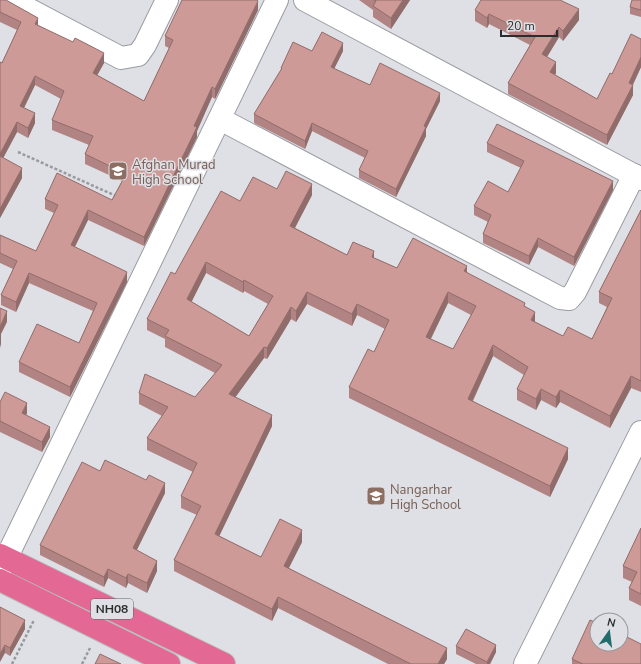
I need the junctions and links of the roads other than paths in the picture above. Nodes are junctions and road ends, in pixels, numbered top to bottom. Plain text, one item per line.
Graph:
1 (11, 0) edge
2 (167, 0) edge
3 (277, 0) edge
4 (305, 0) edge
5 (220, 120) junction
6 (637, 177) edge
7 (641, 432) edge
8 (2, 561) edge
9 (0, 580) edge
10 (169, 664) edge
11 (224, 664) edge
12 (524, 664) edge

1 - 2 street
3 - 5 street
4 - 6 street
5 - 6 street
5 - 8 street
7 - 12 street
8 - 11 highway, NH08
9 - 10 highway, NH08

